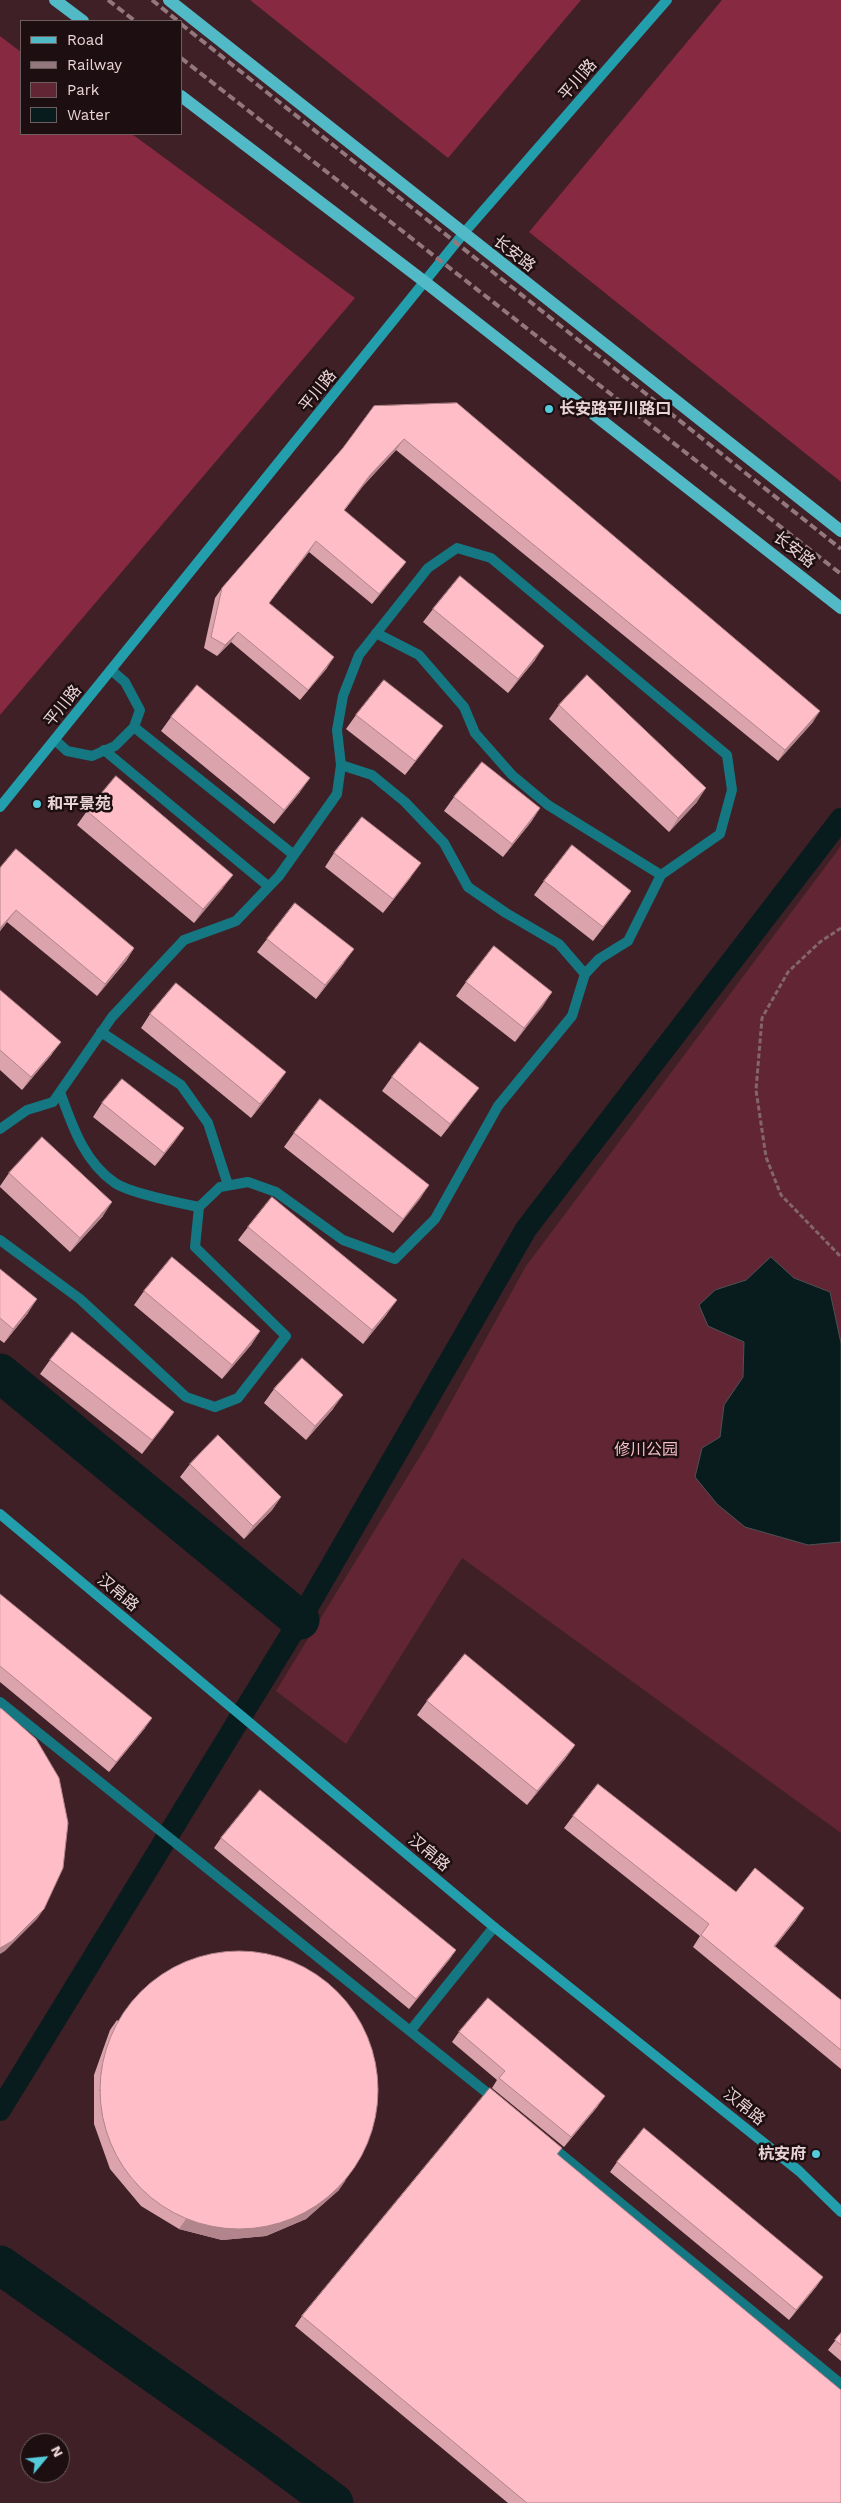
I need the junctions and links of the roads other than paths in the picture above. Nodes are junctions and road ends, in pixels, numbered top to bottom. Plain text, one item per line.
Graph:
1 (55, 0) edge
2 (169, 0) edge
3 (667, 0) edge
4 (82, 20) edge
5 (182, 97) edge
6 (463, 234) junction
7 (425, 282) junction
8 (841, 531) edge
9 (841, 608) edge
10 (376, 633) junction
11 (111, 670) junction
12 (134, 727) junction
13 (55, 740) junction
14 (104, 750) junction
15 (341, 765) junction
16 (0, 807) edge
17 (294, 854) junction
18 (662, 875) junction
19 (268, 886) junction
20 (585, 974) junction
21 (101, 1032) junction
22 (60, 1092) junction
23 (0, 1129) edge
24 (228, 1185) junction
25 (199, 1208) junction
26 (0, 1240) edge
27 (0, 1514) edge
28 (0, 1702) edge
29 (494, 1927) junction
30 (411, 2030) junction
31 (503, 2106) edge
32 (542, 2138) edge
33 (841, 2212) edge
34 (841, 2384) edge

1 - 4 main road
2 - 6 main road, 长安路
3 - 6 street, 平川路
5 - 7 main road, 长安路
6 - 7 street, 平川路
6 - 8 main road, 长安路
7 - 9 main road, 长安路
7 - 11 street, 平川路
10 - 15 lane
10 - 18 lane
10 - 18 lane
11 - 12 lane
11 - 13 street, 平川路
12 - 14 lane
12 - 17 lane
13 - 14 lane
13 - 16 street, 平川路
14 - 19 lane
15 - 17 lane
15 - 20 lane
17 - 19 lane
18 - 20 lane
19 - 21 lane
20 - 24 lane
21 - 22 lane
21 - 24 lane
22 - 23 lane
22 - 25 lane
24 - 25 lane
25 - 26 lane
27 - 29 street, 汉帛路
28 - 30 lane
29 - 30 lane
29 - 33 street, 汉帛路
30 - 31 lane
32 - 34 lane

